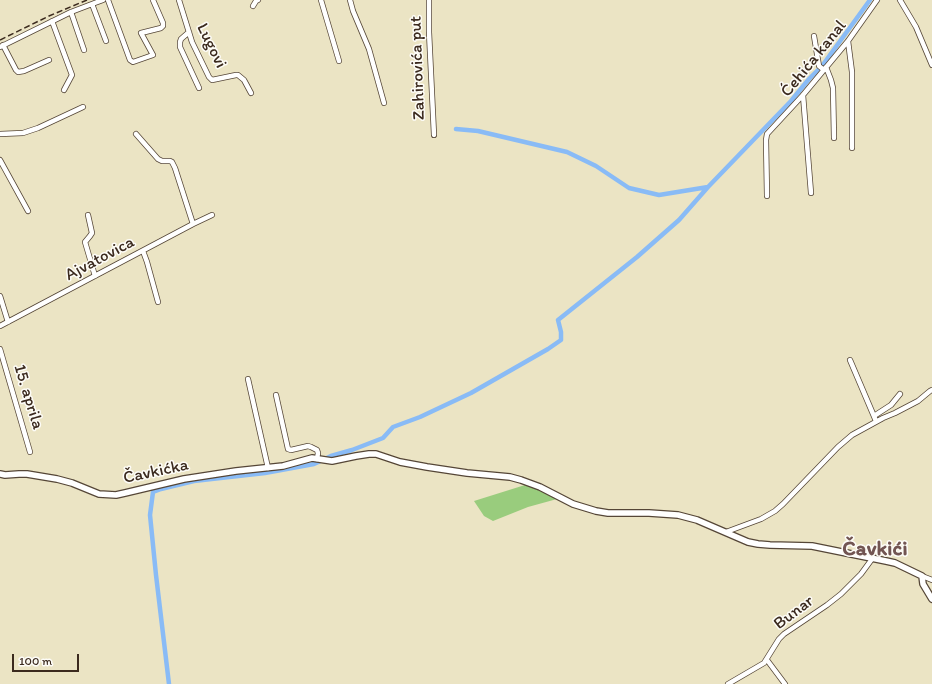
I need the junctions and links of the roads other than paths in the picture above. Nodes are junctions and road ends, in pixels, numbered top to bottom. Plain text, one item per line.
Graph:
1 (103, 0) edge
2 (108, 0) edge
3 (153, 0) edge
4 (179, 0) edge
5 (258, 0) edge
6 (321, 0) edge
7 (350, 0) edge
8 (429, 0) edge
9 (877, 0) edge
10 (900, 0) edge
11 (92, 4) junction
12 (253, 6) dead end
13 (71, 12) junction
14 (52, 21) junction
15 (189, 32) junction
16 (814, 36) dead end
17 (106, 41) dead end
18 (848, 41) junction
19 (2, 46) edge
20 (84, 50) dead end
21 (49, 60) dead end
22 (339, 61) dead end
23 (932, 65) edge
24 (823, 68) junction
25 (199, 88) dead end
26 (64, 90) dead end
27 (251, 93) dead end
28 (803, 95) junction
29 (384, 103) dead end
30 (83, 106) dead end
31 (0, 134) edge
32 (136, 134) dead end
33 (434, 135) dead end
34 (834, 138) dead end
35 (852, 148) dead end
36 (0, 160) edge
37 (811, 193) dead end
38 (768, 196) dead end
39 (28, 211) dead end
40 (88, 215) dead end
41 (212, 215) dead end
42 (193, 224) junction
43 (143, 251) junction
44 (95, 276) junction
45 (0, 296) edge
46 (158, 302) dead end
47 (8, 322) junction
48 (0, 326) edge
49 (0, 350) edge
50 (850, 360) dead end
51 (248, 379) dead end
52 (932, 390) edge
53 (900, 394) dead end
54 (276, 395) dead end
55 (874, 416) junction
56 (876, 421) junction
57 (30, 452) dead end
58 (319, 459) junction
59 (268, 468) junction
60 (0, 474) edge
61 (726, 532) junction
62 (872, 558) junction
63 (922, 576) junction
64 (932, 580) edge
65 (932, 599) edge
66 (766, 660) junction
67 (728, 684) edge
68 (785, 684) edge

1 - 11 street
2 - 3 street
4 - 15 street, Lugovi
5 - 12 street
6 - 22 street
7 - 29 street
8 - 33 street, Zahirovića put
9 - 18 street, Ćehića kanal
10 - 23 street
11 - 13 street
11 - 17 street
13 - 14 street
13 - 20 street
14 - 19 street
14 - 26 street
15 - 25 street
15 - 27 street, Lugovi
16 - 24 street
18 - 24 street, Ćehića kanal
18 - 35 street
19 - 21 street
24 - 28 street, Ćehića kanal
24 - 34 street
28 - 37 street
28 - 38 street, Ćehića kanal
30 - 31 street
32 - 42 street
36 - 39 street
40 - 44 street
41 - 42 street, Ajvatovica
42 - 43 street, Ajvatovica
43 - 44 street, Ajvatovica
43 - 46 street
44 - 47 street, Ajvatovica
45 - 47 street
47 - 48 street, Ajvatovica
49 - 57 street, 15. aprila
50 - 55 street
51 - 59 street
52 - 56 street
53 - 55 street
54 - 58 street
55 - 56 street
56 - 61 street
58 - 59 street, Čavkićka
58 - 61 street, Čavkićka
59 - 60 street, Čavkićka
61 - 62 street, Čavkićka
62 - 63 street, Čavkićka
62 - 66 street, Bunar
63 - 64 street
63 - 65 street
66 - 67 street, Bunar
66 - 68 street

